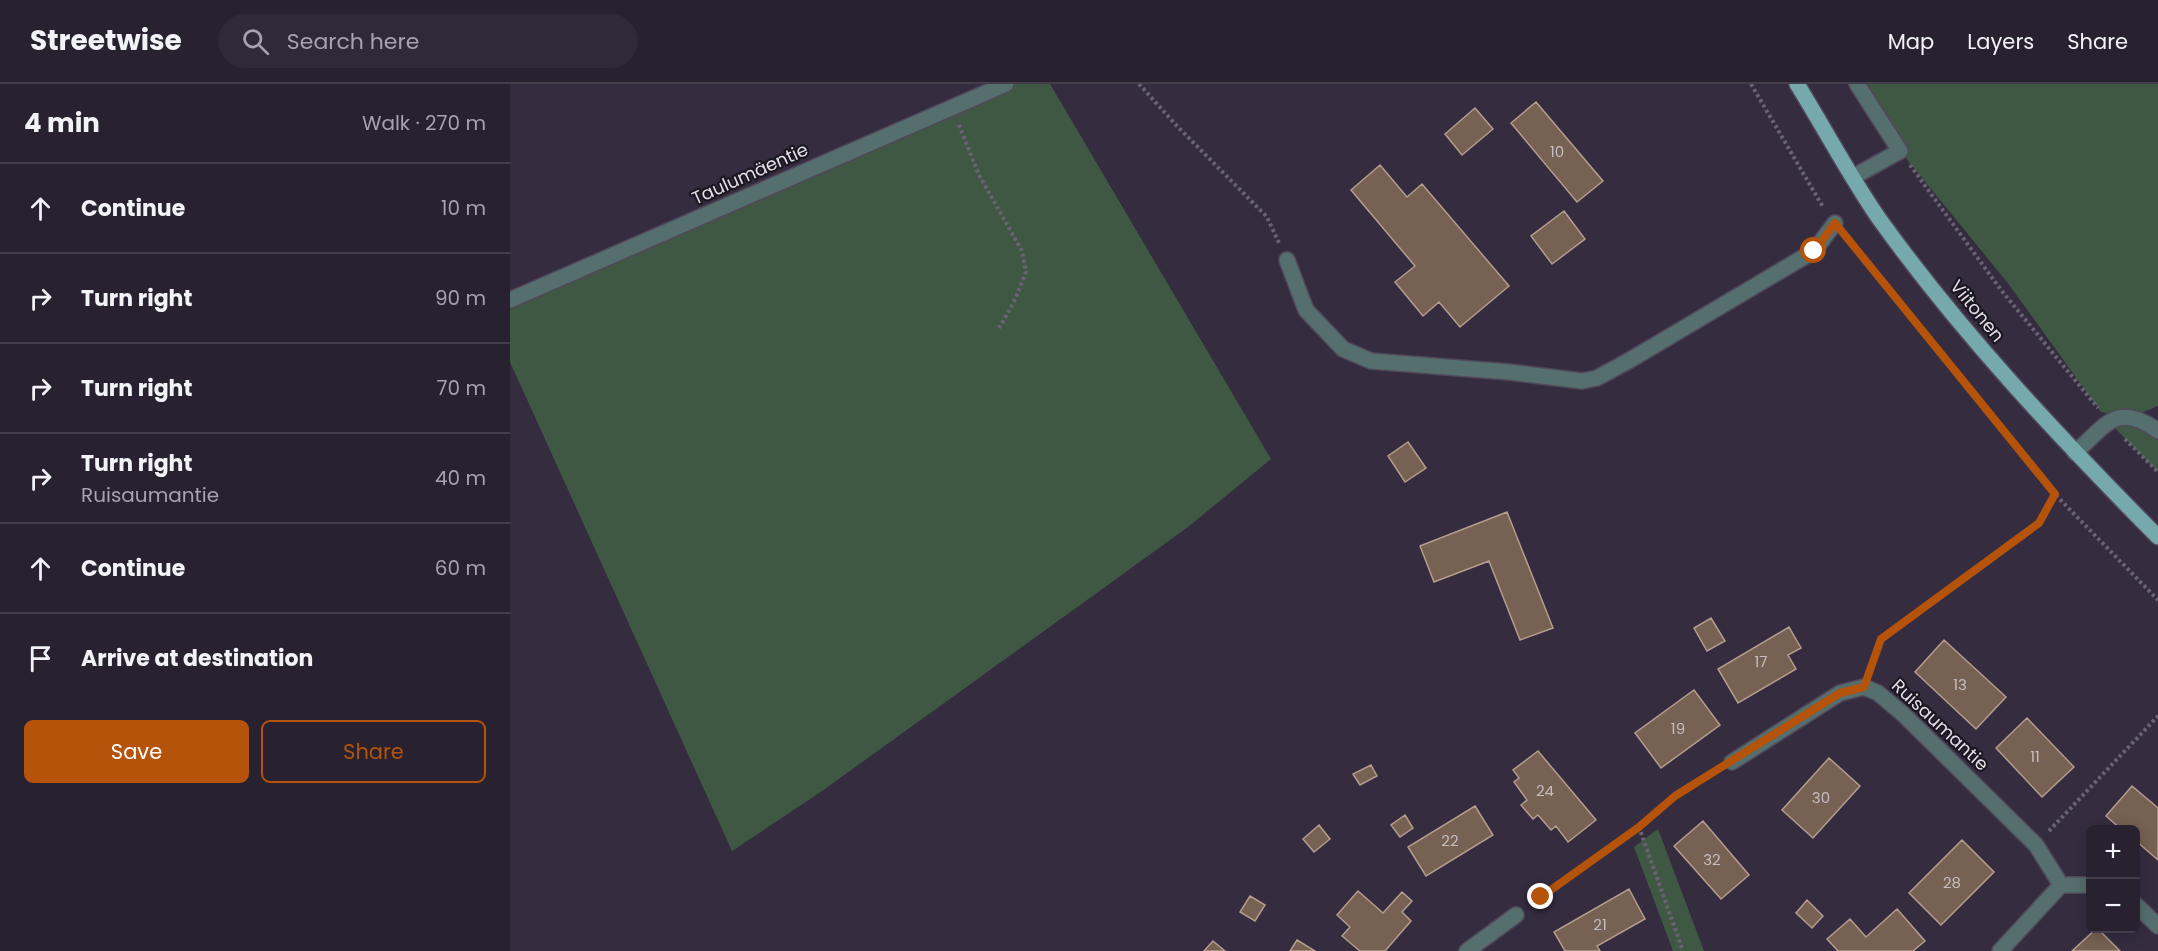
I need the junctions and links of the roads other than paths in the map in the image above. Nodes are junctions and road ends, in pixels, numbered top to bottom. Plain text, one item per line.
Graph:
1 (1006, 84) edge
2 (1797, 84) edge
3 (1857, 84) edge
4 (1853, 177) junction
5 (1835, 223) road end
6 (1287, 260) road end
7 (510, 300) edge
8 (2158, 430) edge
9 (2075, 453) junction
10 (2158, 537) edge
11 (1732, 762) road end
12 (2061, 885) junction
13 (2086, 885) edge
14 (2140, 909) edge
15 (1516, 915) road end
16 (2158, 926) edge
17 (1467, 951) edge
18 (2000, 951) edge

1 - 7 street, Taulumäentie
2 - 4 main road, Viitonen
3 - 4 street
4 - 9 main road, Viitonen
5 - 6 street
8 - 9 street
9 - 10 main road, Viitonen
11 - 12 street, Ruisaumantie
12 - 13 street
12 - 18 street
14 - 16 street
15 - 17 street

